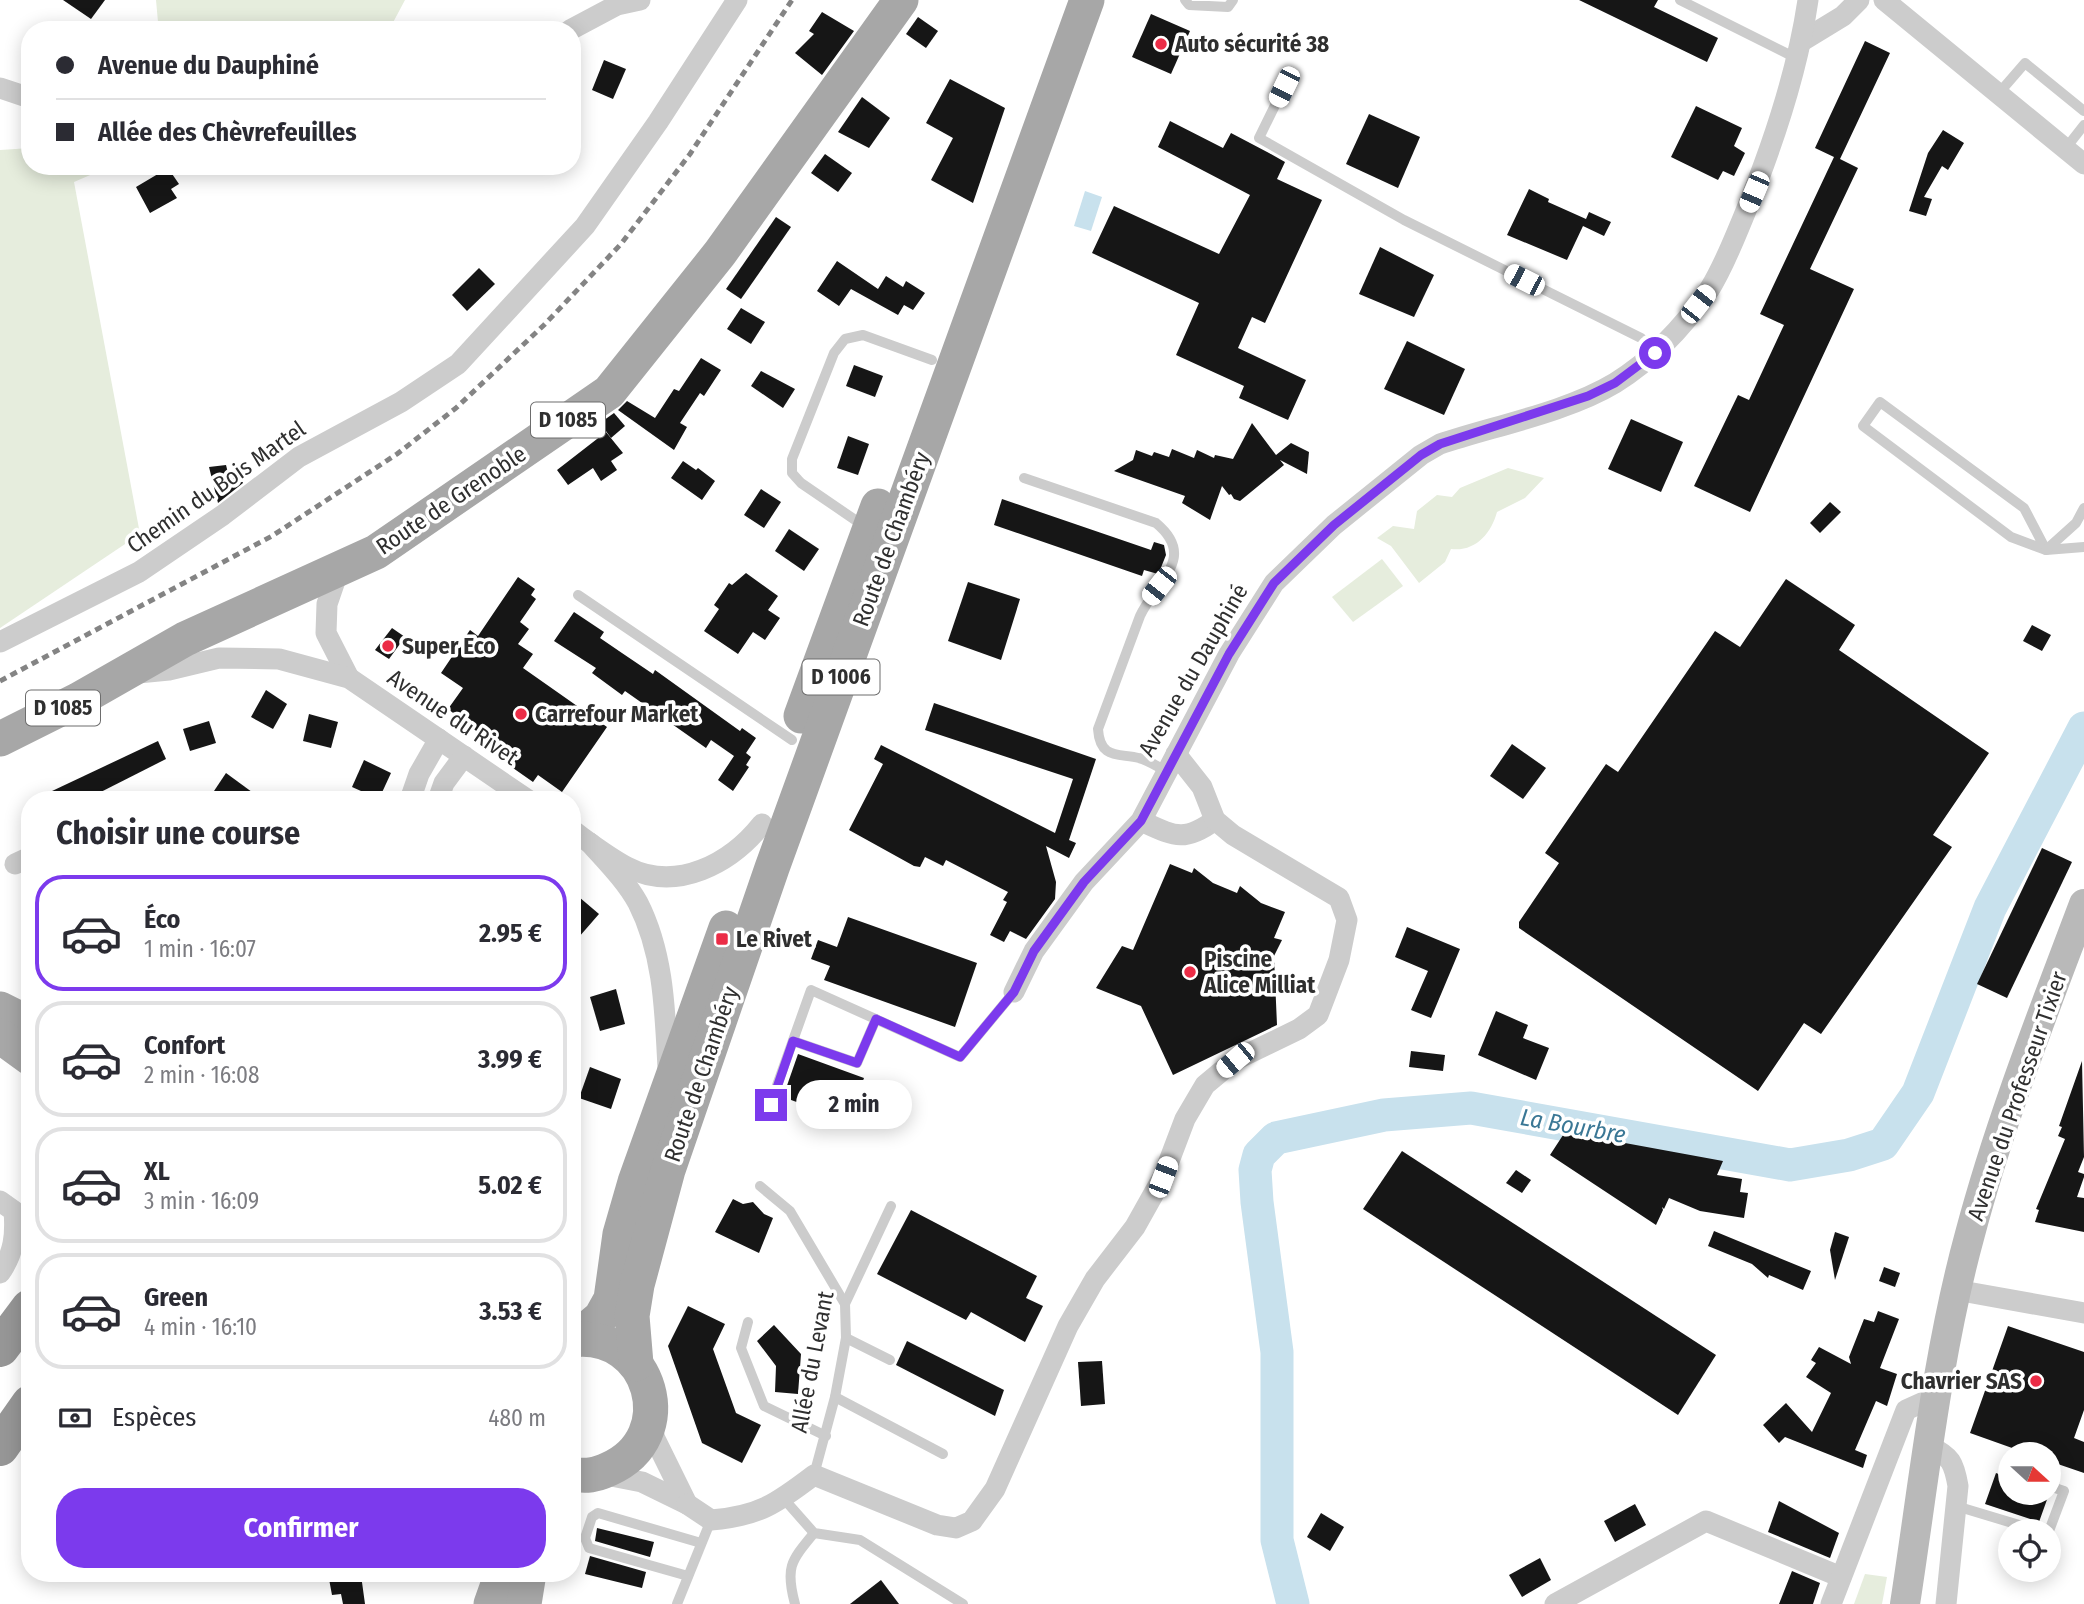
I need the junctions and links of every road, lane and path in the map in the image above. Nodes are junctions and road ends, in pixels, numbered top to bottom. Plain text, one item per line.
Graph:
1 (640, 0) edge
2 (737, 0) edge
3 (901, 0) edge
4 (1065, 0) edge
5 (1087, 0) edge
6 (1185, 0) edge
7 (1233, 0) edge
8 (1680, 0) edge
9 (1808, 0) edge
10 (1859, 0) edge
11 (1885, 0) edge
12 (581, 24) edge
13 (1800, 50) junction
14 (1284, 87) dead end
15 (0, 88) edge
16 (1999, 93) junction
17 (21, 94) edge
18 (2084, 111) edge
19 (2084, 125) edge
20 (2066, 148) junction
21 (2084, 164) edge
22 (1655, 353) junction
23 (932, 360) junction
24 (1024, 478) dead end
25 (2084, 508) edge
26 (869, 530) junction
27 (2084, 547) edge
28 (2046, 550) junction
29 (339, 569) junction
30 (578, 595) dead end
31 (0, 642) edge
32 (124, 674) junction
33 (349, 678) junction
34 (0, 739) edge
35 (439, 739) junction
36 (792, 740) junction
37 (464, 756) junction
38 (1171, 762) junction
39 (413, 791) edge
40 (441, 791) edge
41 (515, 791) edge
42 (1215, 820) junction
43 (1141, 821) junction
44 (762, 824) junction
45 (581, 836) edge
46 (590, 843) junction
47 (2084, 904) edge
48 (1014, 992) joint
49 (0, 1009) edge
50 (876, 1019) junction
51 (21, 1020) edge
52 (0, 1036) edge
53 (793, 1041) junction
54 (21, 1051) edge
55 (670, 1086) junction
56 (771, 1105) dead end
57 (760, 1186) dead end
58 (0, 1201) edge
59 (891, 1206) dead end
60 (0, 1273) edge
61 (1956, 1290) junction
62 (845, 1304) junction
63 (2084, 1314) edge
64 (21, 1320) edge
65 (748, 1322) dead end
66 (581, 1333) edge
67 (846, 1338) junction
68 (581, 1339) edge
69 (0, 1348) edge
70 (890, 1360) dead end
71 (636, 1364) junction
72 (1937, 1396) junction
73 (835, 1397) junction
74 (21, 1417) edge
75 (650, 1422) junction
76 (826, 1436) junction
77 (1930, 1446) junction
78 (0, 1447) edge
79 (943, 1454) dead end
80 (814, 1475) junction
81 (582, 1477) edge
82 (784, 1499) junction
83 (687, 1504) junction
84 (1956, 1506) junction
85 (1999, 1519) edge
86 (711, 1520) junction
87 (814, 1533) junction
88 (701, 1543) junction
89 (688, 1576) junction
90 (1841, 1577) junction
91 (499, 1582) edge
92 (528, 1582) edge
93 (491, 1604) edge
94 (524, 1604) edge
95 (677, 1604) edge
96 (795, 1604) edge
97 (963, 1604) edge
98 (1555, 1604) edge
99 (1831, 1604) edge
100 (1905, 1604) edge
101 (1946, 1604) edge

1 - 12 street
2 - 31 street, Chemin du Bois Martel
3 - 29 main road, Route de Grenoble / D 1085
4 - 23 main road, Route de Chambéry / D 1006
5 - 71 main road, Route de Chambéry / D 1006
6 - 7 lane
8 - 13 lane
9 - 13 street, Avenue du Dauphiné
10 - 13 street
11 - 16 street
13 - 22 street, Avenue du Dauphiné
14 - 22 lane
15 - 17 street
16 - 18 lane
16 - 20 street
19 - 20 lane
20 - 21 street
22 - 38 street, Avenue du Dauphiné
23 - 26 main road, Route de Chambéry / D 1006
23 - 26 lane
24 - 38 lane
25 - 28 lane
26 - 36 main road, Route de Chambéry / D 1006
27 - 28 lane
28 - 28 lane
29 - 32 main road, Route de Grenoble / D 1085
29 - 33 street, Avenue du Rivet
30 - 36 lane
32 - 33 street, Avenue du Rivet
32 - 34 main road, Route de Grenoble / D 1085
33 - 35 street, Avenue du Rivet
35 - 37 street, Avenue du Rivet
35 - 39 street
36 - 44 main road, Route de Chambéry / D 1006
37 - 40 street
37 - 41 street, Avenue du Rivet
38 - 42 street
38 - 43 street, Avenue du Dauphiné
42 - 43 street
42 - 80 street
43 - 48 street, Avenue du Dauphiné
44 - 46 street
44 - 55 main road, Route de Chambéry / D 1006
45 - 46 street
46 - 55 street
47 - 61 main road, Avenue du Professeur Tixier
48 - 50 lane
49 - 51 main road
50 - 53 lane
50 - 53 lane
52 - 54 main road
53 - 56 lane
55 - 66 main road, Route de Chambéry / D 1006
57 - 62 lane
58 - 60 street
59 - 62 lane, Allée du Levant
61 - 63 street
61 - 72 main road, Avenue du Professeur Tixier
62 - 67 lane, Allée du Levant
64 - 69 highway
65 - 76 lane
67 - 70 lane
67 - 73 lane, Allée du Levant
68 - 71 main road
71 - 75 main road
72 - 77 main road, Avenue du Professeur Tixier
72 - 90 street
73 - 76 lane, Allée du Levant
73 - 79 lane
74 - 78 highway
75 - 81 main road
75 - 83 street
76 - 80 lane, Allée du Levant
77 - 84 street
77 - 100 main road, Avenue du Professeur Tixier
80 - 82 street
81 - 83 street
82 - 86 street
82 - 87 lane
83 - 86 street
84 - 85 lane
84 - 101 street
86 - 88 lane
87 - 96 lane
87 - 97 lane
88 - 89 lane
88 - 89 lane
89 - 95 lane
90 - 98 street
90 - 99 street
91 - 93 main road
92 - 94 main road

